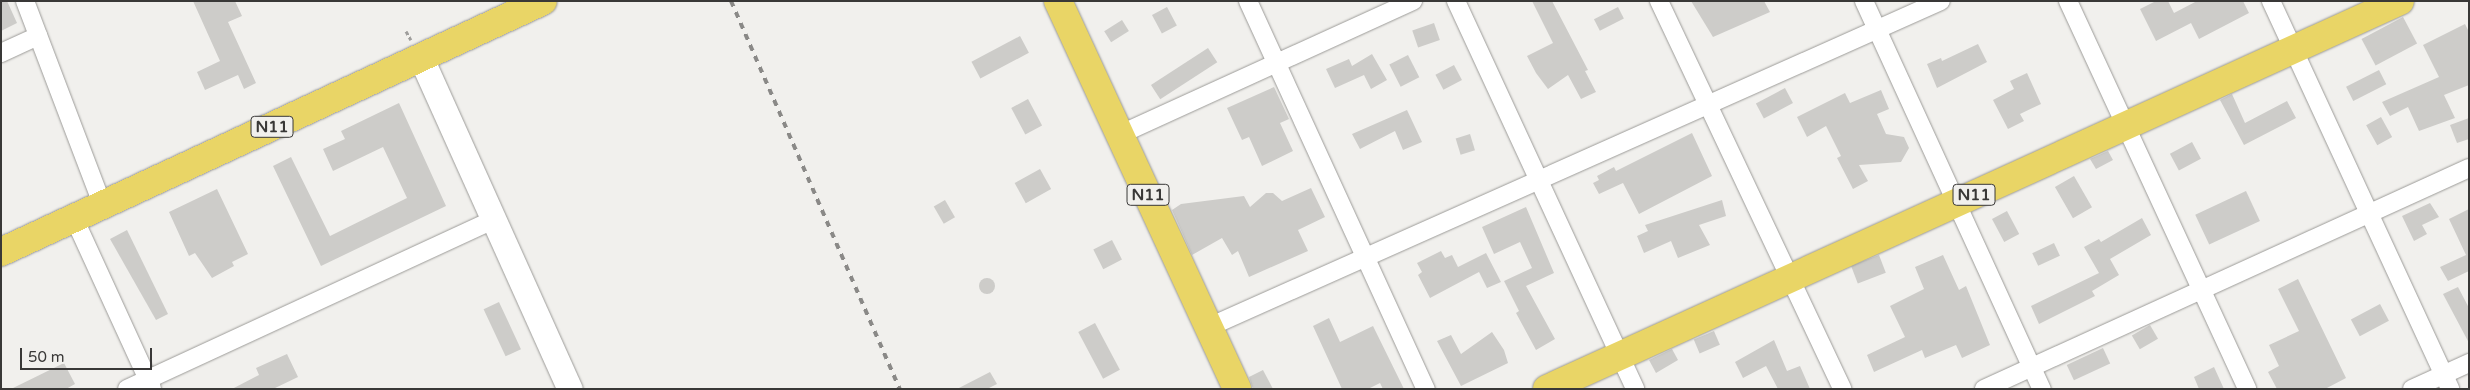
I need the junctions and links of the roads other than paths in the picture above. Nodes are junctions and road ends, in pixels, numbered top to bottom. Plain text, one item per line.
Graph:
1 (25, 1) edge
2 (544, 1) edge
3 (1058, 1) edge
4 (1248, 1) edge
5 (1413, 1) edge
6 (1456, 1) edge
7 (1660, 1) edge
8 (1864, 1) edge
9 (1941, 1) edge
10 (2068, 1) edge
11 (2271, 1) edge
12 (2400, 1) edge
13 (1877, 30) junction
14 (38, 36) junction
15 (2293, 50) junction
16 (1, 53) edge
17 (421, 58) junction
18 (1277, 63) junction
19 (1708, 105) junction
20 (2126, 126) junction
21 (1121, 134) junction
22 (2469, 168) edge
23 (1538, 180) junction
24 (1956, 203) junction
25 (102, 204) junction
26 (2369, 214) junction
27 (74, 218) junction
28 (493, 220) junction
29 (1, 252) edge
30 (1366, 257) junction
31 (1790, 278) junction
32 (2201, 290) junction
33 (1209, 327) junction
34 (1620, 356) junction
35 (2469, 363) edge
36 (2032, 367) junction
37 (2447, 382) edge
38 (150, 384) edge
39 (127, 389) edge
40 (570, 389) edge
41 (1237, 389) edge
42 (1426, 389) edge
43 (1548, 389) edge
44 (1634, 389) edge
45 (1842, 389) edge
46 (1984, 389) edge
47 (2042, 389) edge
48 (2247, 389) edge
49 (2412, 389) edge

1 - 14 street
2 - 17 main road, N11
3 - 21 main road, N11
4 - 18 street
5 - 18 street
6 - 23 street
7 - 19 street
8 - 13 street
9 - 13 street
10 - 20 street
11 - 15 street
12 - 15 main road, N11
13 - 19 street
13 - 24 street
14 - 16 street
14 - 25 street
15 - 20 main road, N11
15 - 26 street
17 - 25 main road, N11
17 - 28 main road
18 - 21 street
18 - 30 street
19 - 23 street
19 - 31 street
20 - 24 main road, N11
20 - 32 street
21 - 33 main road, N11
22 - 26 street
23 - 30 street
23 - 34 street
24 - 31 main road, N11
24 - 36 street
25 - 27 main road, N11
26 - 32 street
26 - 37 street
27 - 29 main road, N11
27 - 38 street
28 - 38 street
28 - 40 main road
30 - 33 street
30 - 42 street
31 - 34 main road, N11
31 - 45 street
32 - 36 street
32 - 48 street
33 - 41 main road, N11
34 - 43 main road, N11
34 - 44 street
35 - 37 street
36 - 46 street
36 - 47 street
37 - 49 street
38 - 39 street

